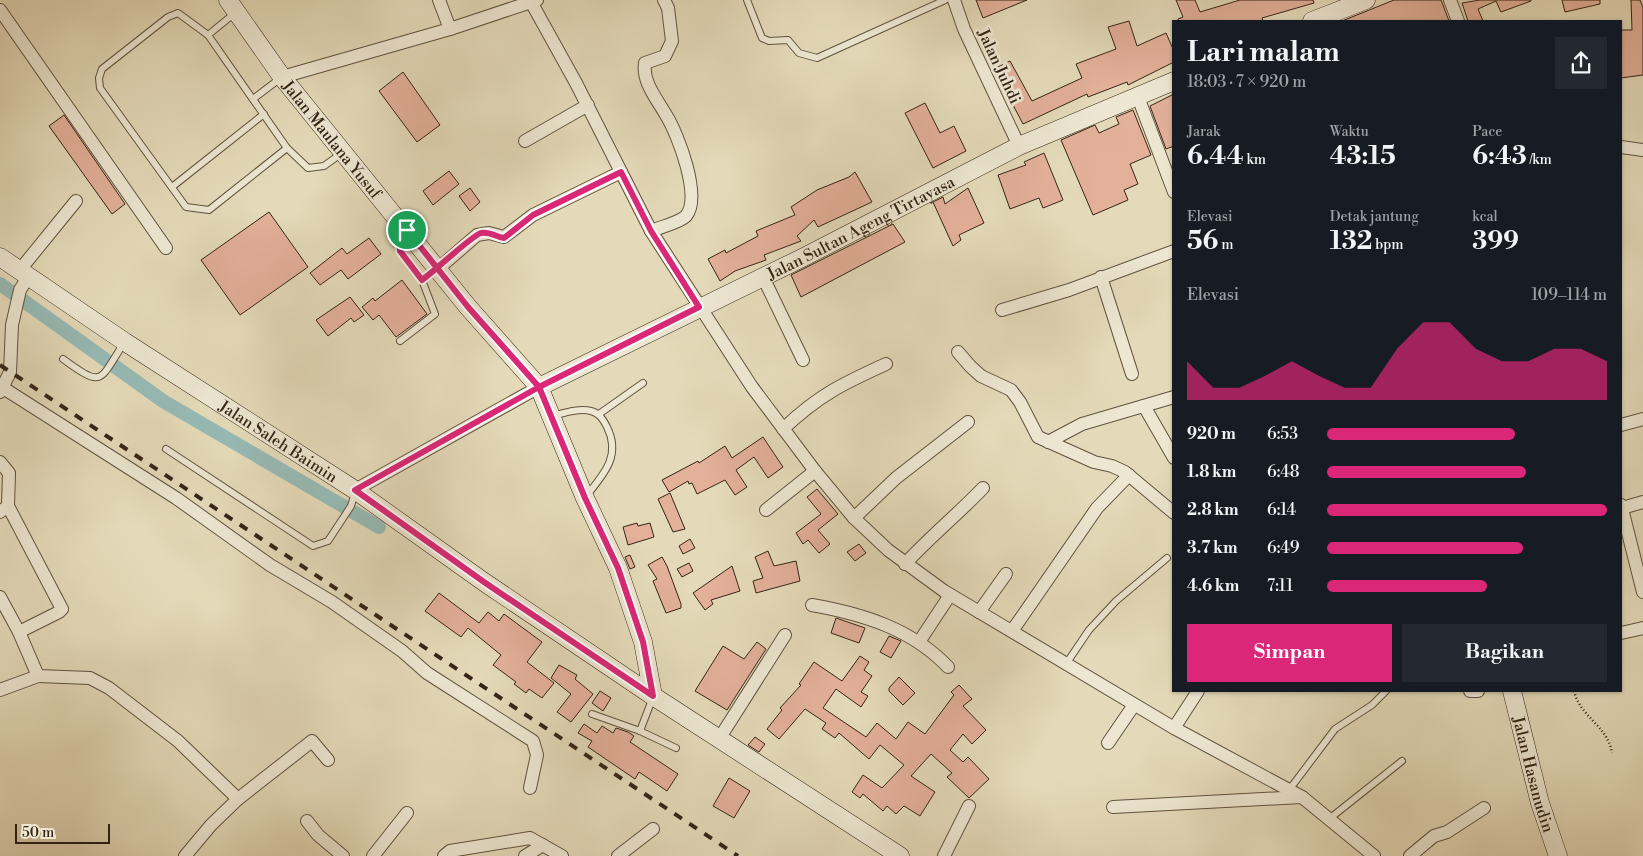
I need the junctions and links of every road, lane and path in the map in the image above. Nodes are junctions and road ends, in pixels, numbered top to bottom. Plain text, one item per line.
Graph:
1 (439, 0) edge
2 (664, 0) edge
3 (747, 0) edge
4 (945, 0) edge
5 (954, 0) edge
6 (1366, 0) edge
7 (1450, 0) edge
8 (533, 1) edge
9 (232, 6) edge
10 (0, 10) edge
11 (1330, 12) edge
12 (1314, 20) edge
13 (1458, 20) edge
14 (450, 29) junction
15 (208, 35) junction
16 (282, 77) junction
17 (1172, 82) edge
18 (1138, 97) junction
19 (253, 99) junction
20 (588, 106) junction
21 (264, 114) junction
22 (525, 141) dead end
23 (1019, 146) junction
24 (1622, 147) edge
25 (287, 148) junction
26 (1643, 150) edge
27 (343, 153) junction
28 (621, 172) junction
29 (172, 187) junction
30 (1172, 187) edge
31 (76, 201) dead end
32 (407, 230) junction
33 (651, 231) junction
34 (166, 248) dead end
35 (1172, 252) edge
36 (0, 257) edge
37 (438, 268) junction
38 (763, 277) junction
39 (1101, 277) junction
40 (22, 279) junction
41 (422, 280) junction
42 (699, 307) junction
43 (1002, 310) dead end
44 (400, 342) dead end
45 (120, 348) junction
46 (958, 352) dead end
47 (63, 359) dead end
48 (803, 360) dead end
49 (886, 364) dead end
50 (1132, 374) dead end
51 (643, 383) dead end
52 (539, 387) junction
53 (1, 388) edge
54 (1172, 398) edge
55 (1144, 406) junction
56 (599, 414) junction
57 (552, 416) junction
58 (1643, 418) edge
59 (968, 422) dead end
60 (1622, 425) edge
61 (783, 429) junction
62 (1048, 442) junction
63 (166, 449) dead end
64 (1172, 455) edge
65 (0, 462) edge
66 (815, 471) junction
67 (1129, 475) junction
68 (983, 488) dead end
69 (353, 498) junction
70 (585, 498) junction
71 (1643, 502) edge
72 (1622, 507) edge
73 (4, 509) edge
74 (766, 510) dead end
75 (1172, 511) edge
76 (854, 518) junction
77 (1627, 550) edge
78 (1167, 558) dead end
79 (905, 564) junction
80 (1640, 567) edge
81 (1006, 574) dead end
82 (1643, 592) edge
83 (950, 595) junction
84 (0, 597) edge
85 (812, 605) dead end
86 (979, 612) junction
87 (1643, 628) edge
88 (20, 632) junction
89 (1012, 632) junction
90 (1622, 633) edge
91 (785, 635) dead end
92 (919, 642) junction
93 (1066, 664) junction
94 (948, 667) dead end
95 (38, 676) junction
96 (0, 690) edge
97 (1197, 692) edge
98 (1385, 692) edge
99 (1512, 692) edge
100 (1574, 692) edge
101 (653, 696) junction
102 (1134, 705) junction
103 (592, 714) dead end
104 (1174, 728) junction
105 (640, 731) junction
106 (719, 739) junction
107 (1108, 743) dead end
108 (676, 748) dead end
109 (1612, 753) dead end
110 (328, 760) dead end
111 (1402, 761) dead end
112 (530, 788) dead end
113 (1289, 790) junction
114 (1302, 797) junction
115 (238, 799) junction
116 (970, 806) dead end
117 (1113, 807) dead end
118 (1484, 808) dead end
119 (407, 813) dead end
120 (1329, 819) junction
121 (307, 821) dead end
122 (653, 829) dead end
123 (543, 845) junction
124 (474, 851) edge
125 (185, 856) edge
126 (343, 856) edge
127 (373, 856) edge
128 (444, 856) edge
129 (526, 856) edge
130 (562, 856) edge
131 (618, 856) edge
132 (900, 856) edge
133 (944, 856) edge
134 (1374, 856) edge
135 (1410, 856) edge
136 (1558, 856) edge

1 - 14 street
2 - 33 street
3 - 4 lane
5 - 23 street, Jalan Juhdi
6 - 11 main road
7 - 13 street
8 - 14 street
8 - 20 street
9 - 15 lane
9 - 16 main road, Jalan Maulana Yusuf
10 - 34 street
11 - 12 main road
14 - 16 street
15 - 19 lane
15 - 29 lane
16 - 19 lane
16 - 27 main road, Jalan Maulana Yusuf
17 - 18 main road, Jalan Sultan Ageng Tirtayasa
18 - 23 main road, Jalan Sultan Ageng Tirtayasa
18 - 30 street
19 - 21 lane
20 - 22 street
20 - 28 street
21 - 25 lane
21 - 29 lane
23 - 38 main road, Jalan Sultan Ageng Tirtayasa
24 - 26 street
25 - 27 lane
25 - 29 lane
27 - 32 main road, Jalan Maulana Yusuf
28 - 33 street
28 - 37 street
31 - 40 street
32 - 37 main road, Jalan Maulana Yusuf
32 - 41 lane
33 - 42 street
35 - 39 street
36 - 40 main road, Jalan Saleh Baimin
37 - 41 lane
37 - 52 main road, Jalan Maulana Yusuf
38 - 42 main road, Jalan Sultan Ageng Tirtayasa
38 - 48 street
39 - 43 street
39 - 50 street
40 - 45 main road, Jalan Saleh Baimin
40 - 53 street
41 - 44 lane
42 - 52 main road, Jalan Sultan Ageng Tirtayasa
42 - 61 street
45 - 47 lane
45 - 69 main road, Jalan Saleh Baimin
46 - 62 street
49 - 61 street
51 - 56 lane
52 - 57 main road, Jalan Maulana Yusuf
52 - 69 street
53 - 112 street
54 - 55 street
55 - 62 street
55 - 64 street
56 - 57 lane
56 - 70 lane
57 - 70 main road, Jalan Maulana Yusuf
58 - 60 street
59 - 76 street
61 - 66 street
62 - 67 street
63 - 69 lane
65 - 73 street
66 - 74 street
66 - 76 street
67 - 75 street
67 - 89 street
68 - 79 street
69 - 101 main road, Jalan Saleh Baimin
70 - 101 main road, Jalan Maulana Yusuf
71 - 72 street
72 - 77 street
73 - 88 street
76 - 79 street
77 - 80 street
78 - 93 lane
79 - 83 street
80 - 82 street
81 - 86 street
83 - 86 street
83 - 92 street
84 - 88 street
85 - 92 street
86 - 89 street
87 - 90 street
88 - 95 street
89 - 93 street
91 - 106 street
92 - 94 street
93 - 102 street
95 - 96 street
95 - 115 street
97 - 104 street
98 - 113 lane
99 - 136 main road, Jalan Hasanudin
100 - 109 path
101 - 105 lane
101 - 106 main road, Jalan Saleh Baimin
102 - 104 street
102 - 107 street
103 - 105 lane
104 - 113 street
105 - 108 lane
106 - 132 main road, Jalan Saleh Baimin
110 - 115 street
111 - 120 lane
113 - 114 street
114 - 117 street
114 - 120 street
115 - 125 street
116 - 133 street
118 - 135 street
119 - 127 street
120 - 134 street
121 - 126 street
122 - 131 street
123 - 124 street
123 - 129 street
123 - 130 street
124 - 128 street

